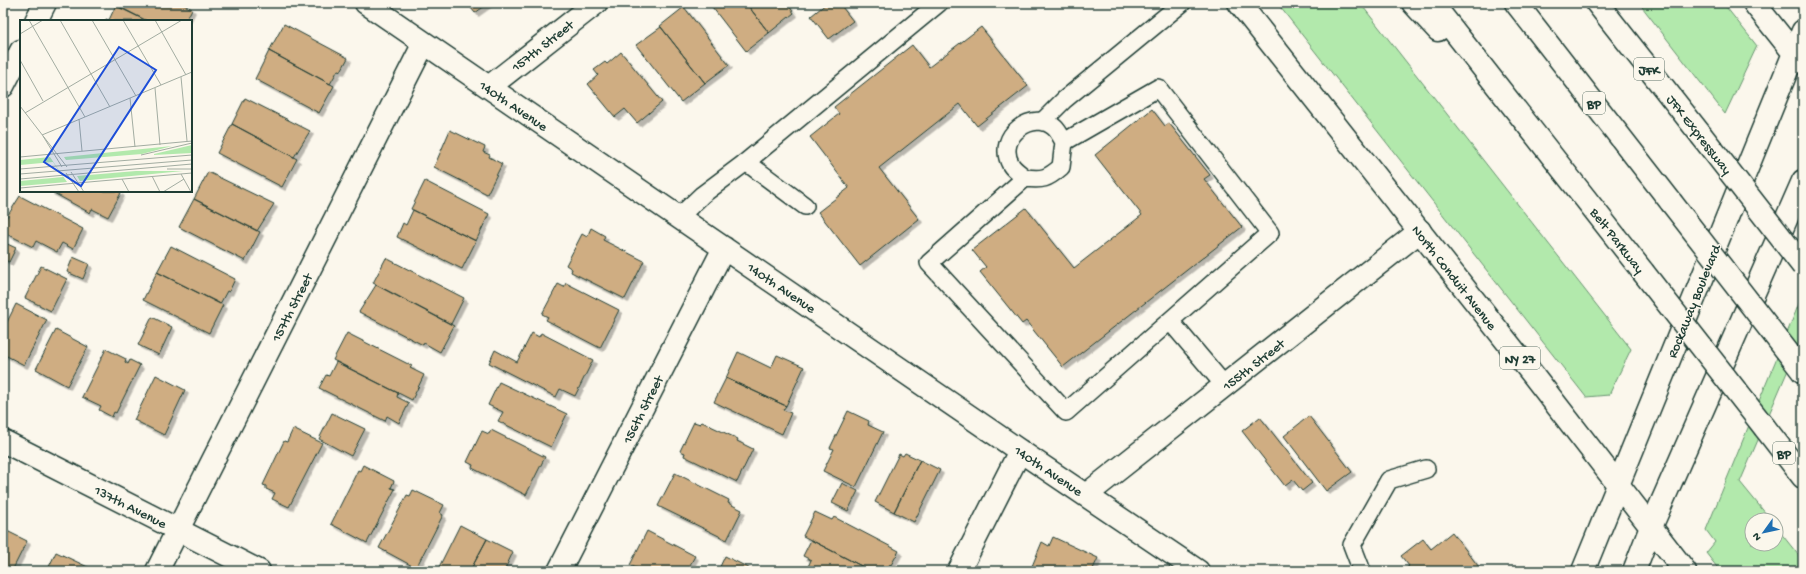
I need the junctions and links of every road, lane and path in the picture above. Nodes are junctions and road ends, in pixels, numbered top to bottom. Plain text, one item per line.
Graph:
1 (45, 3) edge
2 (366, 3) edge
3 (596, 3) edge
4 (939, 3) edge
5 (1182, 3) edge
6 (1239, 3) edge
7 (1413, 3) edge
8 (1432, 3) edge
9 (1516, 3) edge
10 (1597, 3) edge
11 (1754, 3) edge
12 (36, 20) edge
13 (1803, 31) edge
14 (424, 43) junction
15 (20, 53) edge
16 (1798, 59) edge
17 (3, 86) edge
18 (489, 87) junction
19 (1042, 122) junction
20 (1528, 125) junction
21 (1064, 142) junction
22 (746, 162) junction
23 (1025, 178) junction
24 (1803, 181) edge
25 (805, 206) dead end
26 (679, 217) junction
27 (1420, 232) junction
28 (724, 248) junction
29 (1803, 266) edge
30 (1170, 321) junction
31 (1798, 365) edge
32 (1225, 386) junction
33 (3, 441) edge
34 (1020, 451) junction
35 (1426, 469) dead end
36 (1803, 477) edge
37 (1618, 486) junction
38 (1086, 495) junction
39 (1651, 527) junction
40 (178, 530) junction
41 (157, 571) edge
42 (259, 571) edge
43 (559, 571) edge
44 (959, 571) edge
45 (1198, 571) edge
46 (1362, 571) edge
47 (1583, 571) edge
48 (1634, 571) edge
49 (1685, 571) edge

1 - 12 main road
2 - 14 main road, 140th Avenue
3 - 18 main road, 157th Street
4 - 22 lane
5 - 19 lane
6 - 27 main road, North Conduit Avenue / NY 27
7 - 20 main road
8 - 20 main road, Belt Parkway / BP
9 - 31 main road, BP, bridge
10 - 29 main road, JFK Expressway / JFK, bridge
11 - 16 main road
13 - 16 main road, Rockaway Boulevard
14 - 18 main road, 140th Avenue
14 - 40 main road, 157th Street
15 - 17 main road
16 - 37 main road, Rockaway Boulevard
18 - 26 main road, 140th Avenue
19 - 21 lane
19 - 23 lane
20 - 36 main road, Belt Parkway / BP, bridge
21 - 23 lane
21 - 30 lane
22 - 25 lane
22 - 26 lane
23 - 30 lane
24 - 39 main road
26 - 28 main road, 140th Avenue
27 - 32 main road, 155th Street
27 - 37 main road, North Conduit Avenue / NY 27
28 - 34 main road, 140th Avenue
28 - 43 main road, 156th Street
30 - 32 lane
32 - 38 main road, 155th Street
33 - 40 main road, 137th Avenue
34 - 38 main road, 140th Avenue
34 - 44 main road
35 - 46 lane
37 - 39 main road, North Conduit Avenue / NY 27
37 - 47 main road, Rockaway Boulevard
38 - 45 main road, 140th Avenue
39 - 48 main road
39 - 49 main road, North Conduit Avenue / NY 27
40 - 41 main road, 157th Street
40 - 42 main road, 137th Avenue

